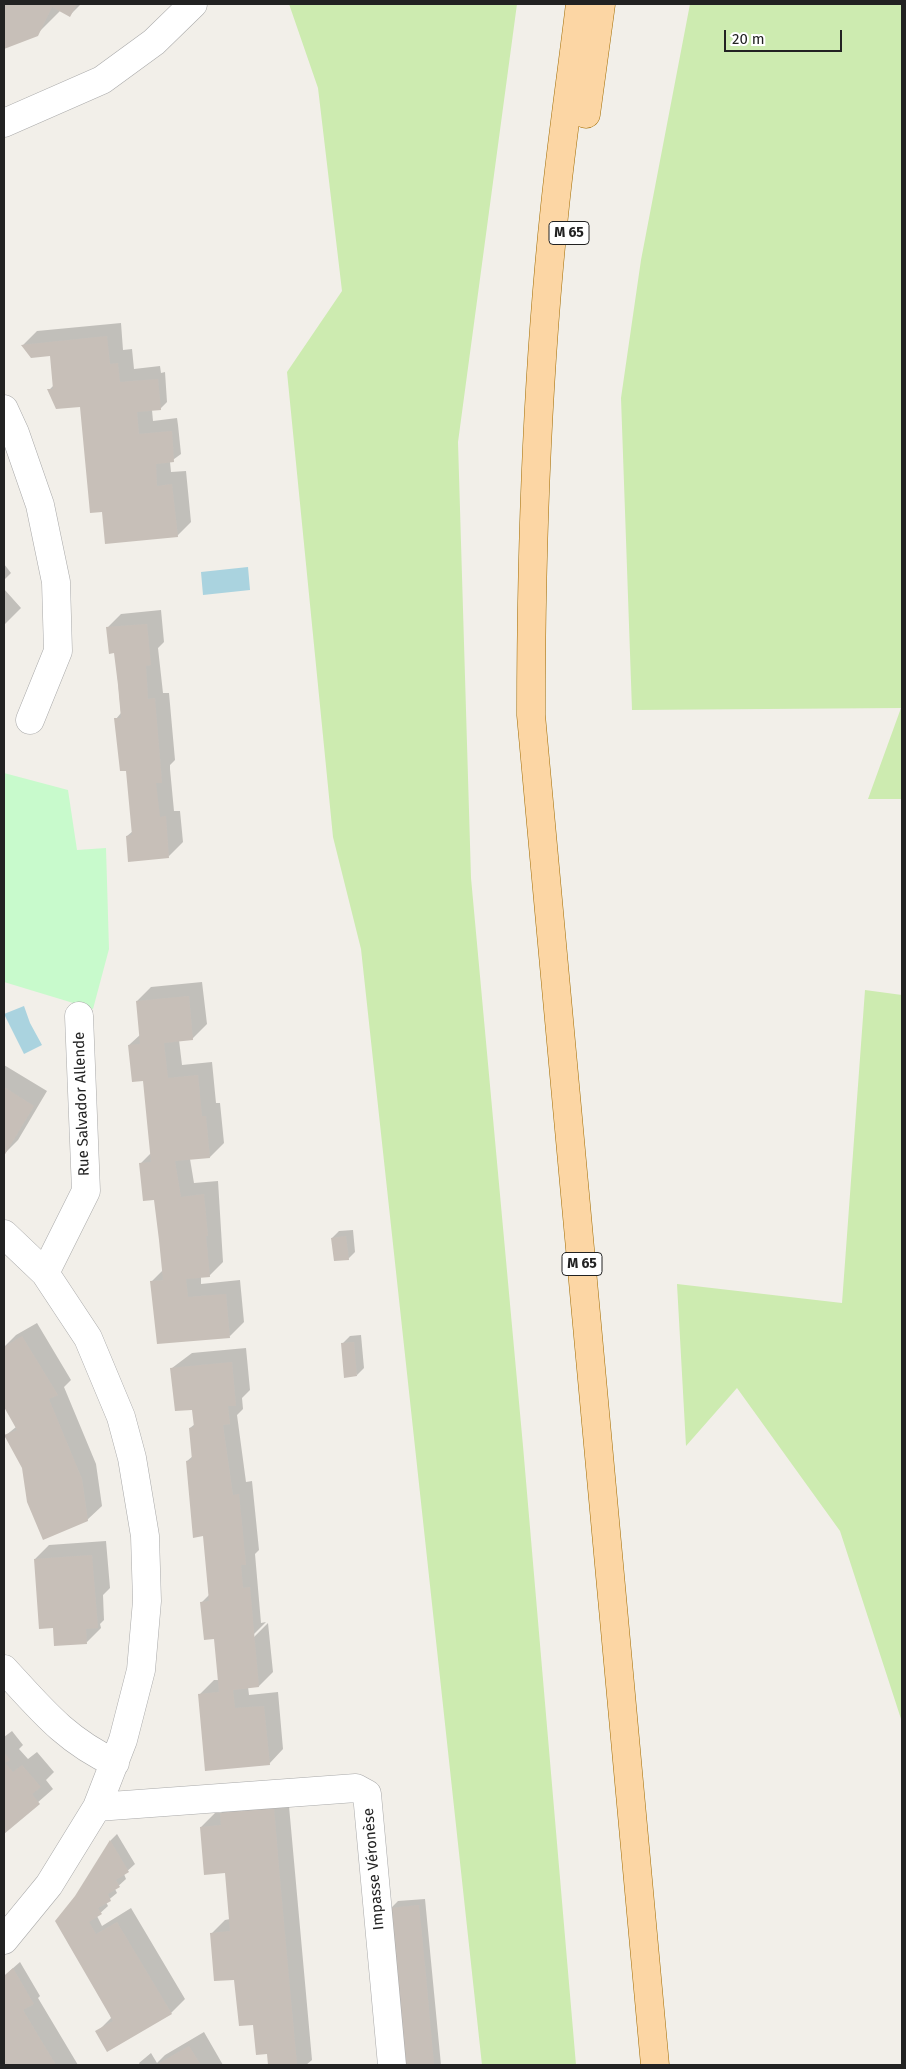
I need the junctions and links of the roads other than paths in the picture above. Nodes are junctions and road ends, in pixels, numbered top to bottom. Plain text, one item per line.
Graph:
1 (193, 4) edge
2 (580, 4) edge
3 (601, 4) edge
4 (4, 123) edge
5 (4, 409) edge
6 (535, 462) junction
7 (30, 720) dead end
8 (79, 1016) dead end
9 (4, 1234) edge
10 (44, 1273) junction
11 (4, 1669) edge
12 (115, 1763) junction
13 (97, 1807) junction
14 (4, 1940) edge
15 (392, 2065) edge
16 (656, 2065) edge

1 - 4 street
2 - 6 main road, M 65
3 - 6 main road, M 65
5 - 7 street
6 - 16 main road, M 65
8 - 10 street, Rue Salvador Allende
9 - 10 street
10 - 12 street
11 - 12 street
12 - 13 street
13 - 14 street
13 - 15 street, Impasse Véronèse

